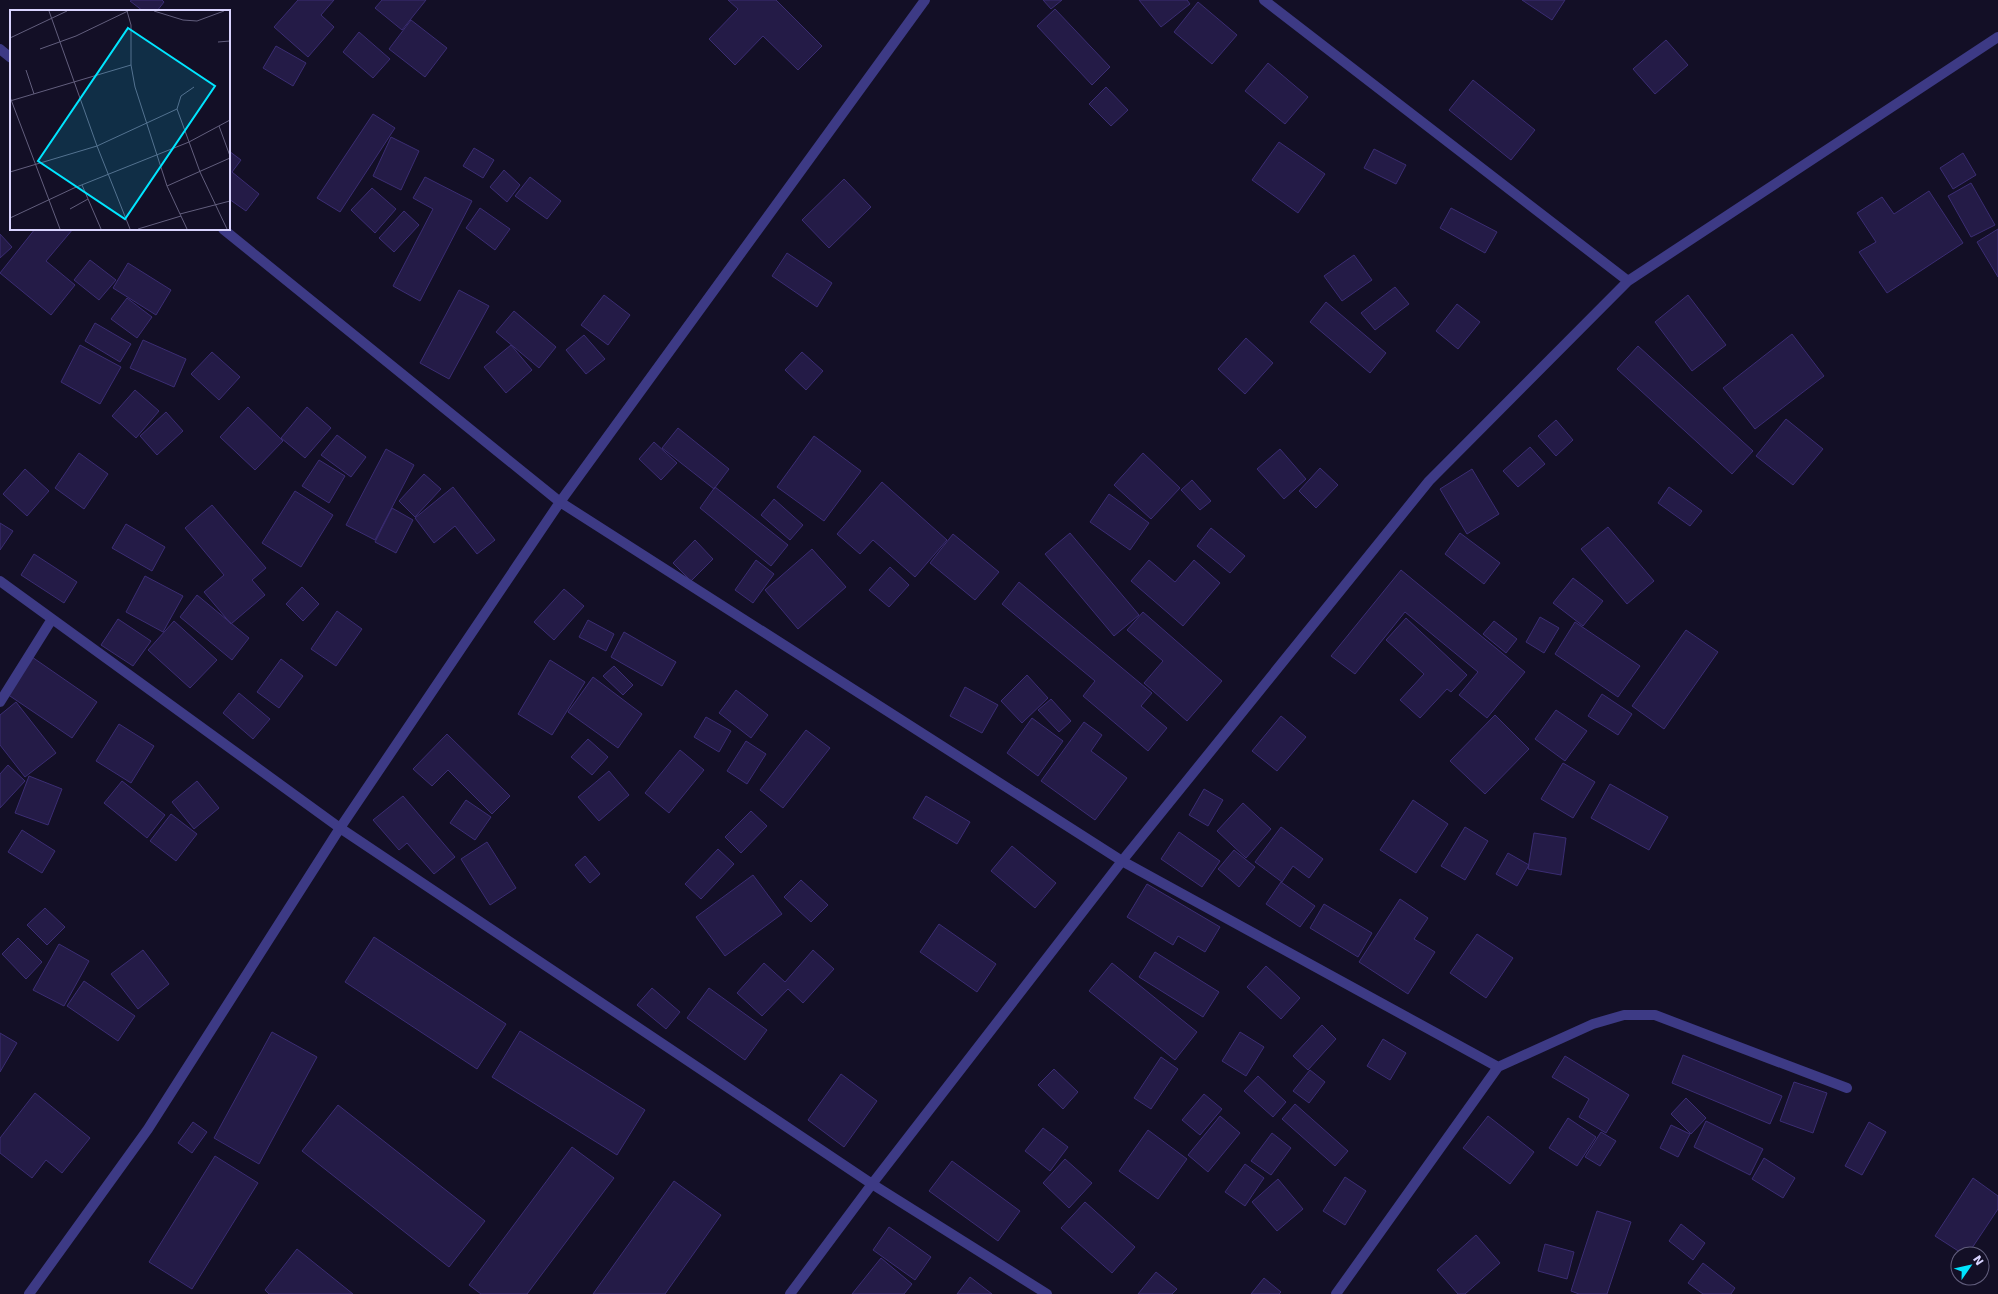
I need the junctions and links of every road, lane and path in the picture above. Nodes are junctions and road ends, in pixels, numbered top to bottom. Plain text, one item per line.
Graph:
1 (925, 0) edge
2 (1264, 0) edge
3 (1998, 37) edge
4 (0, 49) edge
5 (10, 57) edge
6 (223, 230) edge
7 (1628, 281) junction
8 (560, 502) junction
9 (0, 581) edge
10 (52, 619) junction
11 (0, 702) edge
12 (340, 828) junction
13 (1122, 861) junction
14 (1498, 1067) junction
15 (1847, 1088) dead end
16 (872, 1184) junction
17 (29, 1294) edge
18 (790, 1294) edge
19 (1047, 1294) edge
20 (1336, 1294) edge

1 - 8 street
2 - 7 street
3 - 7 street
4 - 5 street
6 - 8 street
7 - 13 street
8 - 12 street
8 - 13 street
9 - 10 street
10 - 11 street
10 - 12 street
12 - 16 street
12 - 17 street
13 - 14 street
13 - 16 street
14 - 15 street
14 - 20 street
16 - 18 street
16 - 19 street

